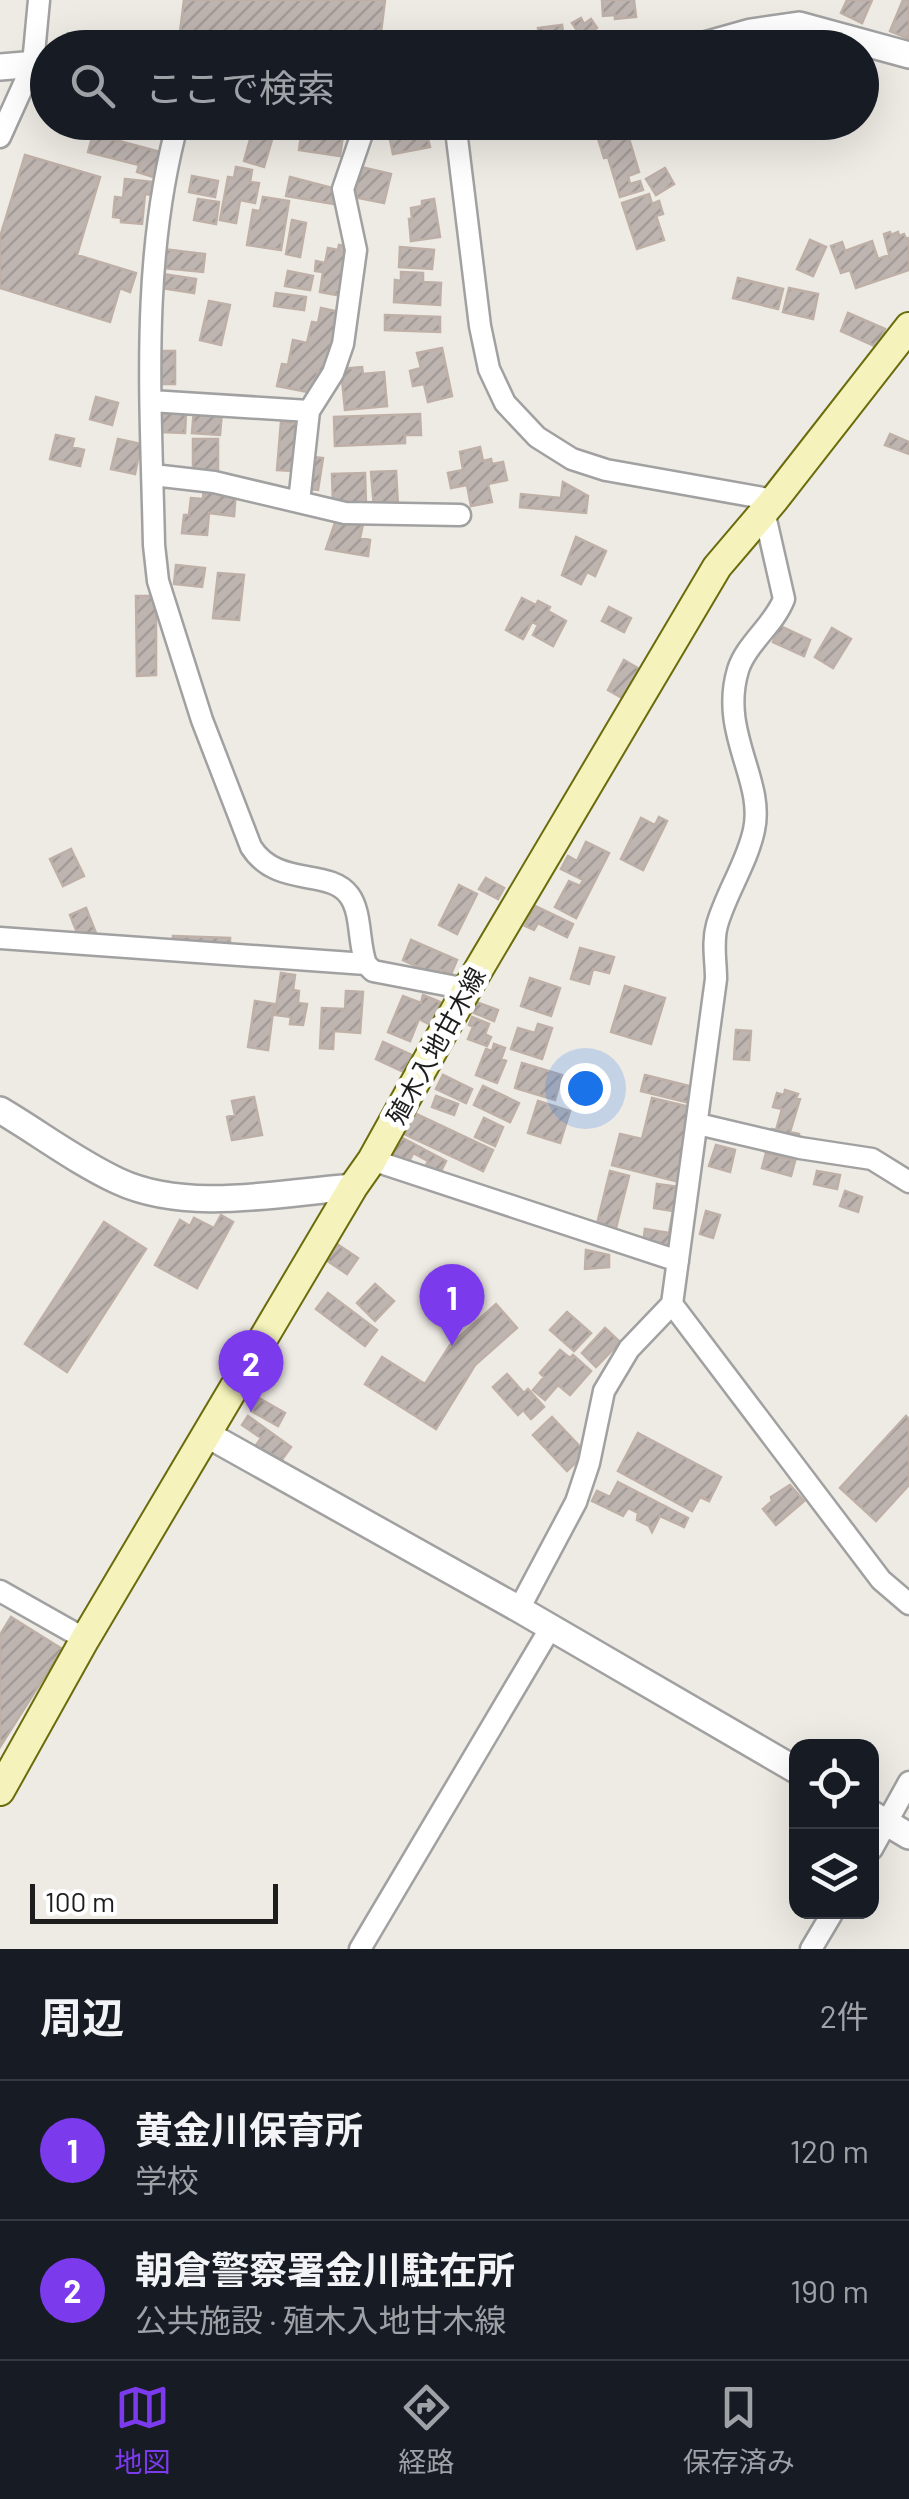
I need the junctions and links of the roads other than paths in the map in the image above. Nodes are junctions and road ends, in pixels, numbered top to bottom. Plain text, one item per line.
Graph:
1 (39, 0) edge
2 (39, 30) edge
3 (765, 30) edge
4 (817, 30) edge
5 (879, 47) edge
6 (909, 55) edge
7 (30, 65) edge
8 (0, 67) edge
9 (30, 82) edge
10 (0, 137) edge
11 (173, 140) edge
12 (360, 140) edge
13 (457, 140) edge
14 (909, 327) edge
15 (151, 402) junction
16 (309, 410) junction
17 (152, 475) junction
18 (299, 502) junction
19 (769, 505) junction
20 (460, 515) dead end
21 (0, 938) edge
22 (366, 964) junction
23 (466, 988) junction
24 (0, 1110) edge
25 (698, 1124) junction
26 (372, 1160) junction
27 (909, 1182) edge
28 (353, 1187) junction
29 (678, 1261) junction
30 (672, 1304) junction
31 (208, 1435) junction
32 (0, 1591) edge
33 (909, 1604) edge
34 (519, 1609) junction
35 (551, 1628) junction
36 (85, 1639) junction
37 (789, 1766) edge
38 (909, 1782) edge
39 (0, 1791) edge
40 (889, 1825) edge
41 (830, 1919) edge
42 (360, 1949) edge
43 (811, 1949) edge

1 - 2 street
3 - 4 street
5 - 6 street
7 - 8 street
9 - 10 street
11 - 15 street
12 - 16 street
13 - 19 street
14 - 19 main road, 殖木入地甘木線
15 - 16 street
15 - 17 street
16 - 18 street
17 - 18 street
17 - 22 street
18 - 20 street
19 - 23 main road, 殖木入地甘木線
19 - 25 street
21 - 22 street
22 - 23 street
23 - 26 main road, 殖木入地甘木線
24 - 28 street
25 - 27 street
25 - 29 street
26 - 28 main road, 殖木入地甘木線
26 - 29 street
28 - 31 main road, 殖木入地甘木線
29 - 30 street
30 - 33 street
30 - 34 street
31 - 34 street
31 - 36 main road, 殖木入地甘木線
32 - 36 street
34 - 35 street
35 - 37 street
35 - 42 street
36 - 39 main road, 殖木入地甘木線
38 - 40 street
41 - 43 street

